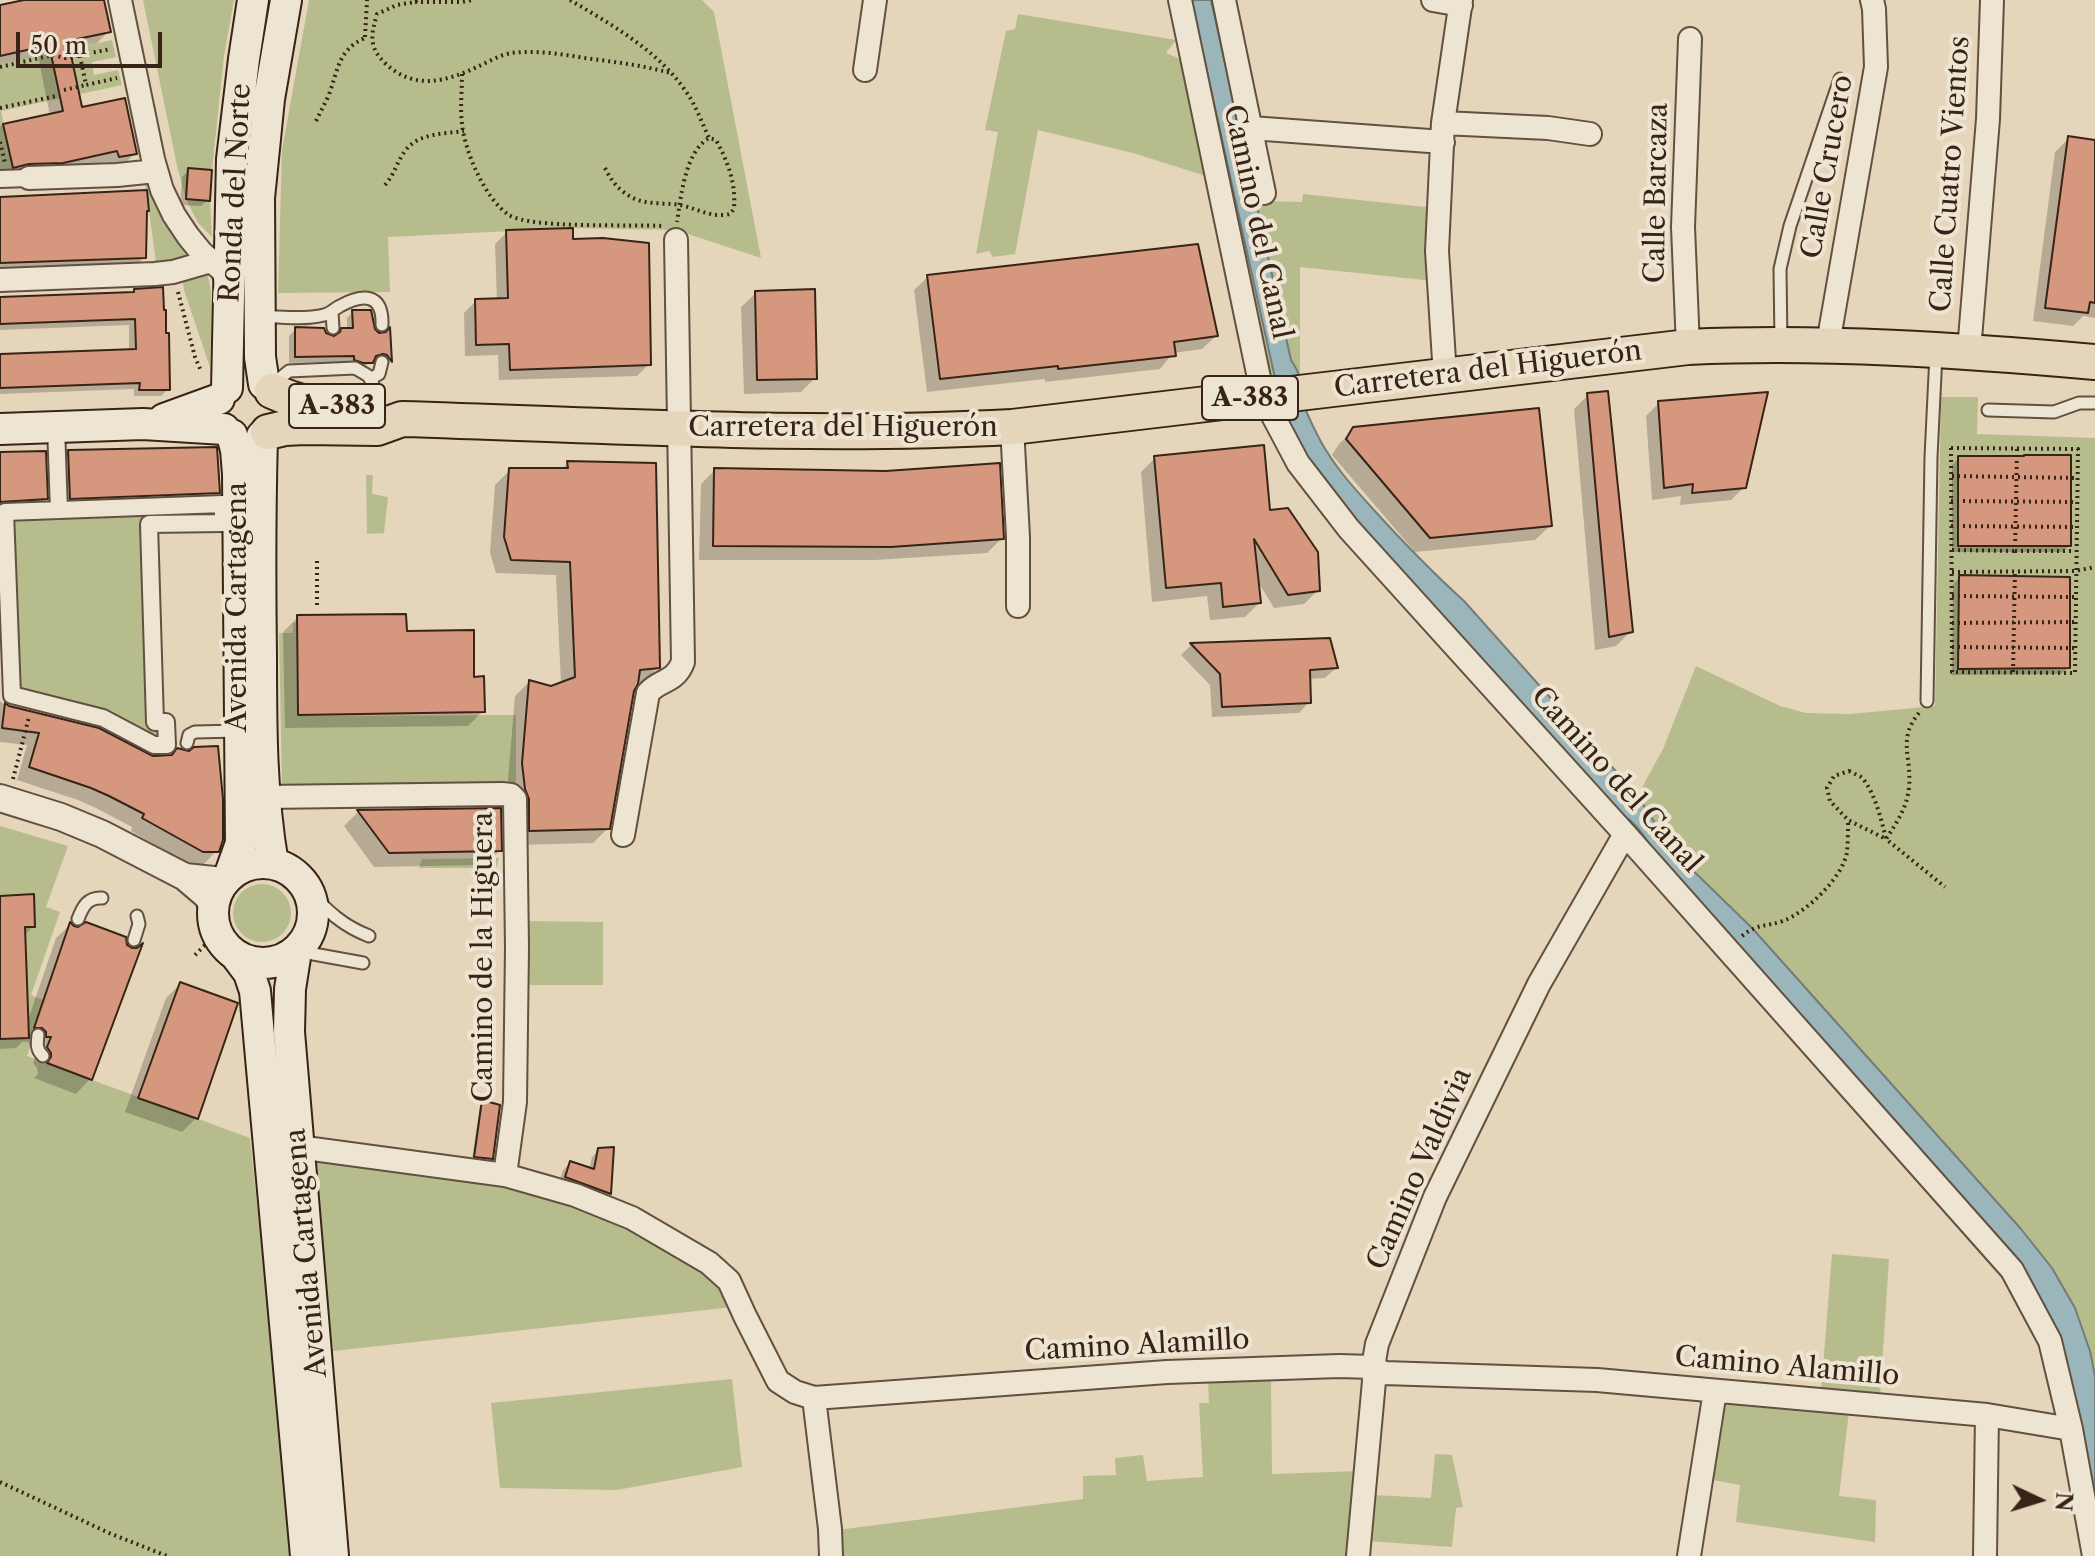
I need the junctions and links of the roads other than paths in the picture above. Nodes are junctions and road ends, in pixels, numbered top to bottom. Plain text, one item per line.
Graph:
1 (120, 0) edge
2 (253, 0) edge
3 (286, 0) edge
4 (875, 0) edge
5 (1180, 0) edge
6 (1433, 0) edge
7 (1872, 0) edge
8 (1992, 0) edge
9 (1461, 2) edge
10 (1225, 4) edge
11 (1690, 39) dead end
12 (865, 70) dead end
13 (1840, 79) dead end
14 (1251, 128) junction
15 (1443, 133) junction
16 (1590, 134) dead end
17 (156, 171) junction
18 (29, 178) joint
19 (0, 179) edge
20 (1264, 193) dead end
21 (676, 233) road end
22 (211, 261) junction
23 (0, 280) edge
24 (230, 292) junction
25 (332, 312) junction
26 (259, 316) junction
27 (382, 325) dead end
28 (333, 328) dead end
29 (1781, 344) junction
30 (1828, 344) junction
31 (1688, 347) junction
32 (1953, 350) junction
33 (382, 362) dead end
34 (2095, 362) edge
35 (1445, 376) junction
36 (268, 387) junction
37 (223, 394) junction
38 (1263, 397) junction
39 (383, 402) junction
40 (2095, 403) edge
41 (1988, 410) dead end
42 (143, 424) junction
43 (56, 427) junction
44 (1012, 427) junction
45 (0, 429) edge
46 (679, 429) junction
47 (228, 432) junction
48 (265, 434) junction
49 (59, 510) junction
50 (3, 512) edge
51 (1018, 606) dead end
52 (4, 614) edge
53 (1927, 701) road end
54 (239, 731) junction
55 (187, 743) dead end
56 (264, 797) junction
57 (4, 798) edge
58 (1625, 834) junction
59 (623, 835) dead end
60 (273, 864) junction
61 (222, 887) junction
62 (309, 892) junction
63 (102, 898) dead end
64 (137, 916) dead end
65 (78, 919) dead end
66 (369, 936) dead end
67 (134, 940) dead end
68 (217, 950) junction
69 (296, 951) junction
70 (363, 963) dead end
71 (38, 1034) dead end
72 (45, 1050) dead end
73 (298, 1147) junction
74 (505, 1175) junction
75 (1373, 1367) junction
76 (1715, 1391) junction
77 (814, 1398) junction
78 (1987, 1415) junction
79 (2071, 1429) junction
80 (306, 1556) edge
81 (333, 1556) edge
82 (831, 1556) edge
83 (1358, 1556) edge
84 (1689, 1556) edge
85 (1985, 1556) edge
86 (2094, 1556) edge

1 - 17 street
2 - 24 main road, Ronda del Norte
3 - 26 main road, Ronda del Norte
4 - 12 street
5 - 38 street, Camino del Canal
6 - 9 street
7 - 30 street, Calle Crucero
8 - 32 street, Calle Cuatro Vientos
9 - 15 street
10 - 14 street
11 - 31 street, Calle Barcaza
13 - 29 lane
14 - 15 street
14 - 20 street
15 - 16 street
15 - 35 street
17 - 18 street
17 - 22 street
18 - 19 street
21 - 46 street
22 - 23 street
22 - 24 street
24 - 37 main road, Ronda del Norte
25 - 26 lane
25 - 27 lane
25 - 28 lane
26 - 36 main road, Ronda del Norte
29 - 30 main road, Carretera del Higuerón / A-383
29 - 31 main road, Carretera del Higuerón / A-383
30 - 32 main road, Carretera del Higuerón / A-383
31 - 35 main road, Carretera del Higuerón / A-383
32 - 34 main road, Carretera del Higuerón / A-383
32 - 53 lane
33 - 39 lane
35 - 38 main road, Carretera del Higuerón / A-383
36 - 37 main road
36 - 39 main road, A-383
36 - 39 lane
36 - 48 main road
37 - 42 main road
37 - 47 main road
38 - 44 main road, Carretera del Higuerón / A-383
38 - 58 street, Camino del Canal
39 - 46 main road, Carretera del Higuerón / A-383
39 - 48 main road, A-383
40 - 41 lane
42 - 43 main road
42 - 47 main road
43 - 45 main road
43 - 49 street
44 - 46 main road, Carretera del Higuerón / A-383
44 - 51 street
46 - 59 street
47 - 48 main road
47 - 54 main road, Avenida Cartagena
48 - 56 main road, Avenida Cartagena
49 - 50 street
49 - 52 street
50 - 52 street
54 - 55 lane
54 - 61 main road, Avenida Cartagena
56 - 60 main road, Avenida Cartagena
56 - 74 street, Camino de la Higuera
57 - 61 street
58 - 75 street, Camino Valdivia
58 - 79 street, Camino del Canal
60 - 61 main road
60 - 62 main road
61 - 68 main road
62 - 66 lane
62 - 69 main road
63 - 65 lane
64 - 67 lane
68 - 69 main road
68 - 80 main road, Avenida Cartagena
69 - 70 lane
69 - 73 main road, Avenida Cartagena
71 - 72 lane
73 - 74 street, Camino Alamillo
73 - 81 main road, Avenida Cartagena
74 - 77 street, Camino Alamillo
75 - 76 street, Camino Alamillo
75 - 77 street, Camino Alamillo
75 - 83 street, Camino Valdivia
76 - 78 street, Camino Alamillo
76 - 84 street
77 - 82 street
78 - 79 street, Camino Alamillo
78 - 85 street
79 - 86 street, Camino del Canal

